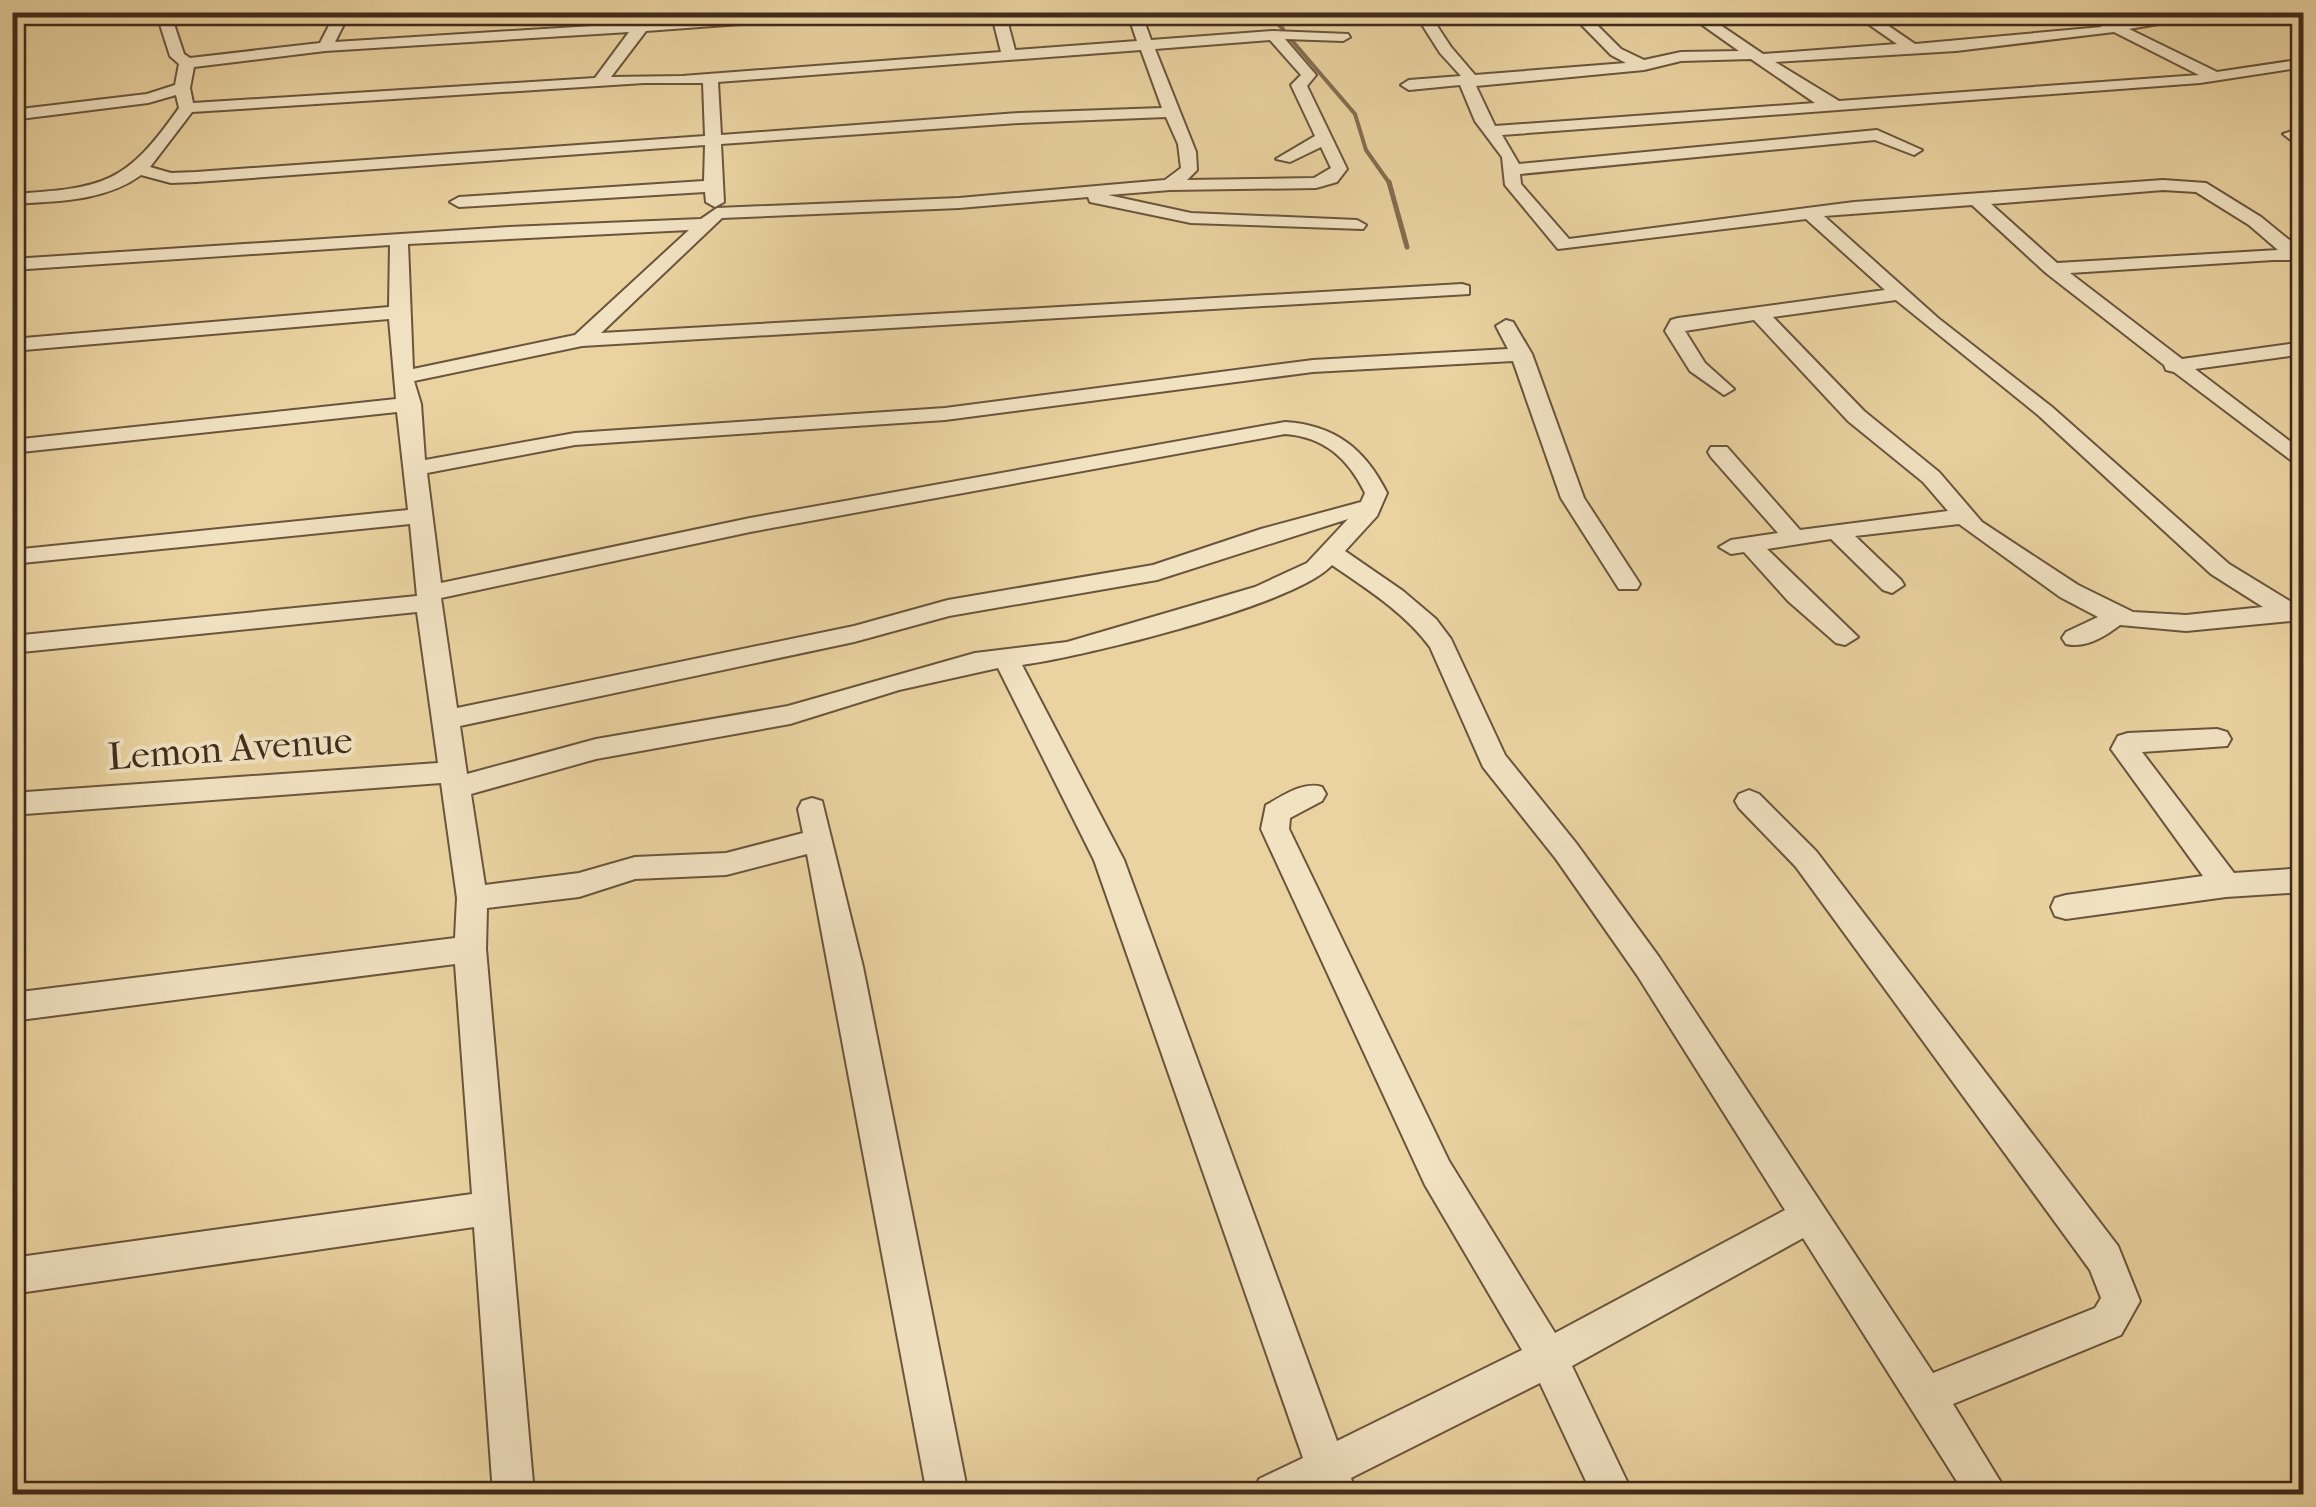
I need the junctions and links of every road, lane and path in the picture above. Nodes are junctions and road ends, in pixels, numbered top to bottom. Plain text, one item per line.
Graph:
1 (16, 12) edge
2 (163, 12) edge
3 (343, 12) edge
4 (998, 12) edge
5 (1134, 12) edge
6 (1421, 12) edge
7 (1576, 12) edge
8 (1691, 12) edge
9 (1858, 12) edge
10 (2083, 12) edge
11 (2220, 12) edge
12 (844, 13) edge
13 (498, 16) dead end
14 (728, 16) edge
15 (605, 21) edge
16 (642, 27) junction
17 (2116, 27) junction
18 (12, 28) edge
19 (1267, 32) junction
20 (499, 35) junction
21 (1344, 38) dead end
22 (1145, 45) junction
23 (325, 47) junction
24 (1913, 49) junction
25 (1009, 54) junction
26 (1759, 57) junction
27 (2304, 63) edge
28 (187, 64) junction
29 (1644, 66) junction
30 (2214, 76) junction
31 (710, 78) junction
32 (1468, 80) junction
33 (600, 82) junction
34 (1410, 84) dead end
35 (181, 96) junction
36 (1836, 105) junction
37 (1172, 112) junction
38 (12, 116) edge
39 (1489, 130) junction
40 (2304, 132) edge
41 (1323, 137) junction
42 (712, 140) junction
43 (2304, 145) edge
44 (1914, 150) dead end
45 (1284, 158) dead end
46 (141, 170) junction
47 (1511, 170) junction
48 (171, 178) junction
49 (120, 185) junction
50 (1170, 185) junction
51 (713, 186) junction
52 (1076, 192) junction
53 (12, 199) edge
54 (1976, 200) junction
55 (459, 202) dead end
56 (1810, 214) junction
57 (711, 218) junction
58 (1358, 225) dead end
59 (399, 241) junction
60 (2300, 258) edge
61 (12, 265) edge
62 (2053, 269) junction
63 (1462, 290) dead end
64 (1900, 294) junction
65 (398, 312) junction
66 (1758, 313) junction
67 (1506, 326) dead end
68 (582, 340) junction
69 (12, 345) edge
70 (2304, 348) edge
71 (1522, 354) junction
72 (2173, 366) junction
73 (1724, 389) dead end
74 (408, 390) junction
75 (12, 447) edge
76 (1719, 452) dead end
77 (2304, 464) edge
78 (413, 470) junction
79 (1371, 506) junction
80 (419, 516) junction
81 (1963, 517) junction
82 (1837, 532) junction
83 (1795, 538) junction
84 (1332, 553) junction
85 (12, 557) edge
86 (1628, 584) dead end
87 (1892, 585) dead end
88 (429, 598) junction
89 (2295, 615) edge
90 (2116, 616) junction
91 (1845, 636) dead end
92 (2074, 638) dead end
93 (12, 645) edge
94 (1007, 660) junction
95 (447, 719) junction
96 (2217, 739) dead end
97 (455, 780) junction
98 (1312, 794) dead end
99 (1749, 802) dead end
100 (12, 804) edge
101 (2304, 880) edge
102 (2226, 885) junction
103 (472, 898) junction
104 (2066, 907) dead end
105 (470, 949) junction
106 (12, 1007) edge
107 (492, 1208) junction
108 (1809, 1216) junction
109 (12, 1276) edge
110 (1548, 1358) junction
111 (1923, 1397) junction
112 (1331, 1482) edge
113 (514, 1494) edge
114 (948, 1494) edge
115 (1274, 1494) edge
116 (1612, 1494) edge
117 (1988, 1494) edge

1 - 18 street
2 - 28 street
3 - 23 street
4 - 25 street
5 - 22 street
6 - 32 street
7 - 29 street
8 - 26 street
9 - 24 street
10 - 17 street
11 - 17 street
12 - 14 street
13 - 20 street
14 - 16 street
15 - 16 street
15 - 20 street
16 - 33 street
17 - 24 street
17 - 30 street
19 - 21 street
19 - 22 street
19 - 41 street
20 - 23 street
22 - 25 street
22 - 37 street
23 - 28 street
24 - 26 street
25 - 31 street
26 - 29 street
26 - 36 street
27 - 30 street
28 - 35 street
29 - 32 street
30 - 36 street
31 - 33 street
31 - 42 street
32 - 34 street
32 - 39 street
33 - 35 street
35 - 38 street
35 - 46 street
36 - 39 street
37 - 42 street
37 - 50 street
39 - 47 street
40 - 43 street
41 - 45 street
41 - 50 street
42 - 48 street
42 - 51 street
44 - 47 street
46 - 48 street
46 - 49 street
47 - 56 street
48 - 49 street
49 - 53 street
50 - 52 street
51 - 55 street
51 - 57 street
52 - 57 street
52 - 58 street
54 - 56 street
54 - 60 street
54 - 62 street
56 - 64 street
57 - 59 street
57 - 68 street
59 - 61 street
59 - 65 street
60 - 62 street
62 - 72 street
63 - 68 street
64 - 66 street
64 - 89 street
65 - 69 street
65 - 74 street
66 - 73 street
66 - 81 street
67 - 71 street
68 - 74 street
70 - 72 street
71 - 78 street
71 - 86 street
72 - 77 street
74 - 75 street
74 - 78 street
76 - 83 street
78 - 80 street
79 - 84 street, Lemon Avenue
79 - 88 street
79 - 95 street
80 - 85 street
80 - 88 street
81 - 82 street
81 - 90 street
82 - 83 street
82 - 87 street
83 - 91 street
84 - 94 street, Lemon Avenue
84 - 108 street
88 - 93 street
88 - 95 street
89 - 90 street
90 - 92 street
94 - 97 street, Lemon Avenue
94 - 112 street
95 - 97 street
96 - 102 street
97 - 100 street, Lemon Avenue
97 - 103 street
98 - 110 street
99 - 111 street
101 - 102 street
102 - 104 street
103 - 105 street
103 - 114 street
105 - 106 street
105 - 107 street
107 - 109 street
107 - 113 street
108 - 110 street
108 - 111 street
110 - 112 street
110 - 116 street
111 - 117 street
112 - 115 street

